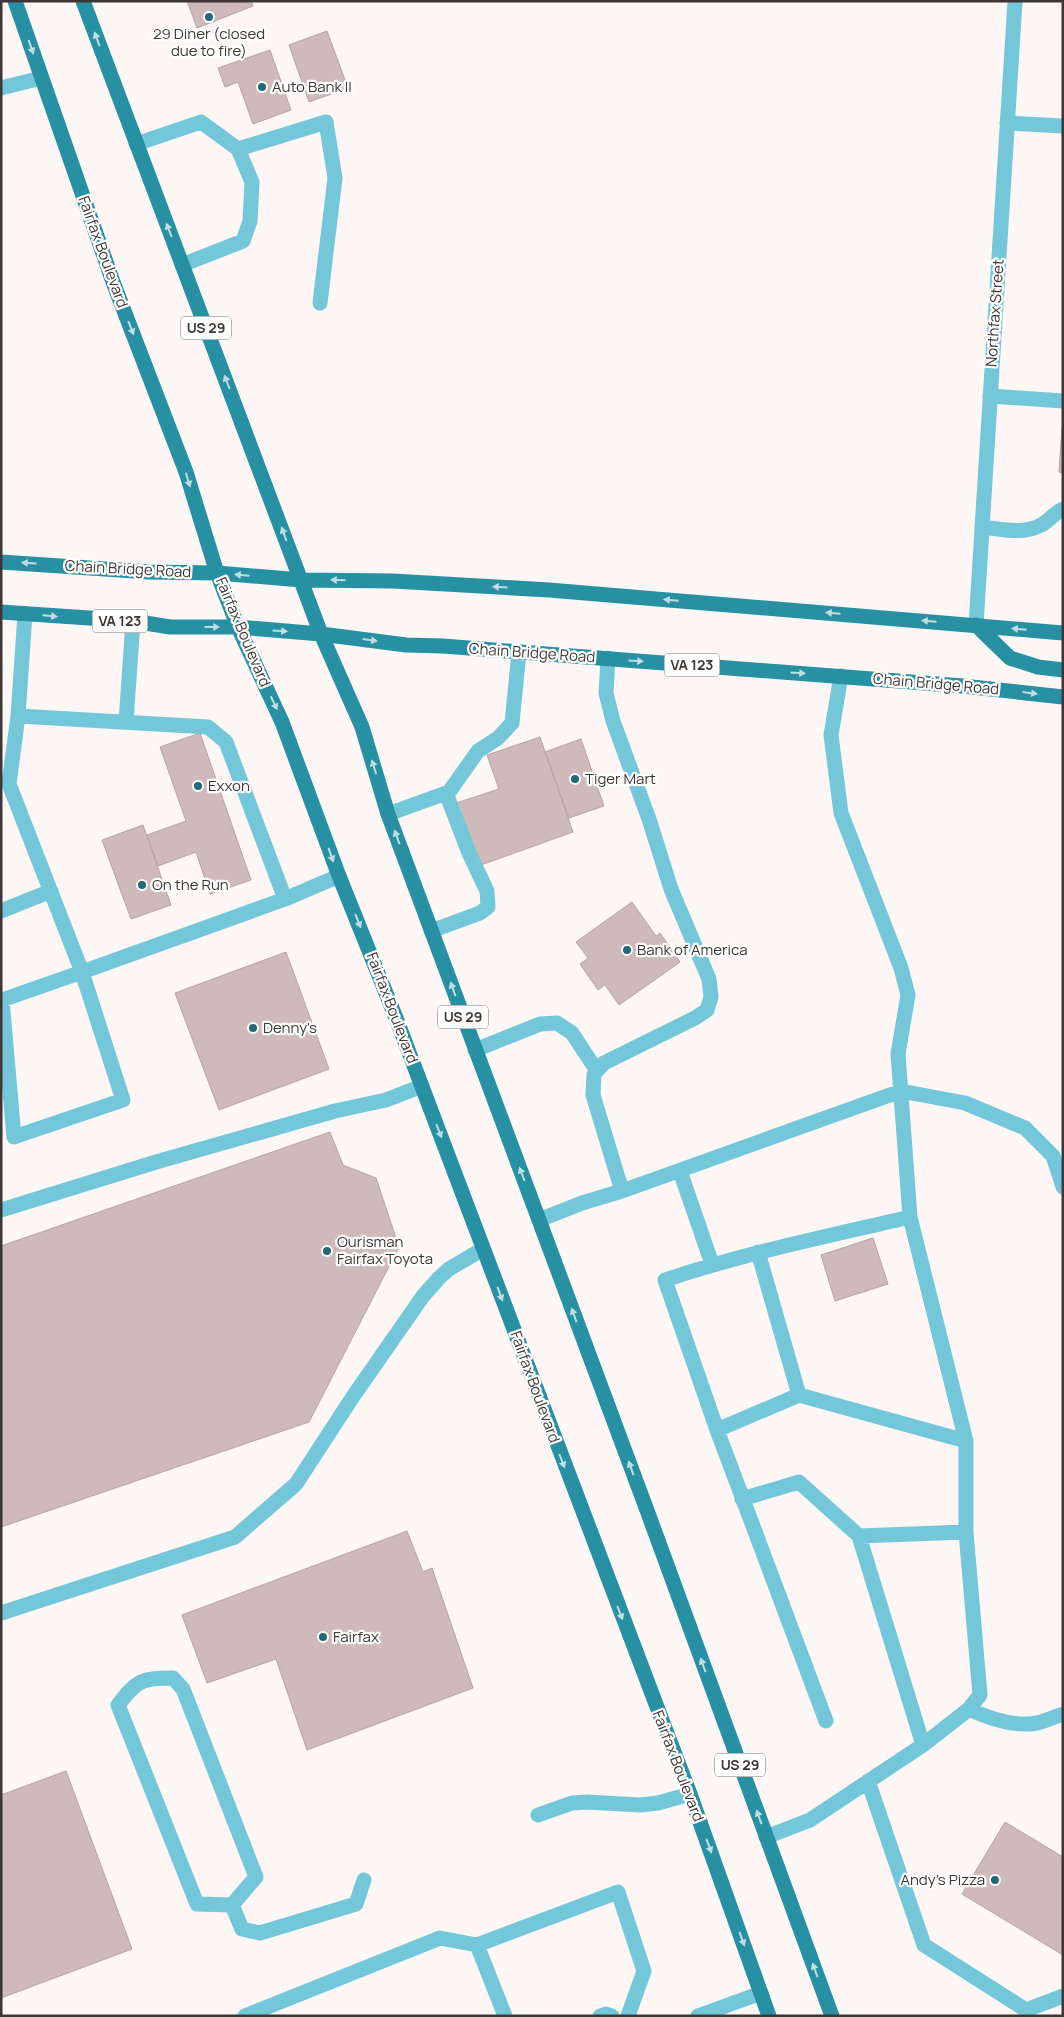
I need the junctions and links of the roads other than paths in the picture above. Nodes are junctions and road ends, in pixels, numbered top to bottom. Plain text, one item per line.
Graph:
1 (15, 1) edge
2 (83, 1) edge
3 (1015, 1) edge
4 (41, 78) junction
5 (1, 88) edge
6 (1007, 123) junction
7 (1063, 126) edge
8 (136, 144) junction
9 (238, 149) junction
10 (182, 265) junction
11 (320, 303) dead end
12 (990, 396) junction
13 (1063, 401) edge
14 (1063, 509) edge
15 (982, 527) junction
16 (1, 562) edge
17 (217, 573) junction
18 (301, 580) junction
19 (1, 612) edge
20 (25, 614) junction
21 (133, 621) junction
22 (976, 625) junction
23 (238, 628) junction
24 (1063, 633) edge
25 (321, 634) junction
26 (519, 652) junction
27 (608, 658) junction
28 (1063, 670) edge
29 (841, 676) junction
30 (1063, 697) edge
31 (18, 716) junction
32 (126, 722) junction
33 (446, 793) junction
34 (388, 814) junction
35 (339, 876) junction
36 (51, 891) junction
37 (285, 898) junction
38 (1, 911) edge
39 (431, 931) junction
40 (82, 972) junction
41 (475, 1050) junction
42 (597, 1071) junction
43 (422, 1086) junction
44 (901, 1091) junction
45 (680, 1171) junction
46 (1063, 1187) edge
47 (622, 1191) junction
48 (1, 1210) edge
49 (910, 1217) junction
50 (539, 1220) junction
51 (483, 1248) junction
52 (758, 1252) junction
53 (712, 1264) junction
54 (799, 1395) junction
55 (717, 1430) junction
56 (966, 1441) junction
57 (742, 1499) junction
58 (966, 1532) junction
59 (859, 1536) junction
60 (1, 1613) edge
61 (969, 1708) junction
62 (1063, 1714) edge
63 (826, 1721) dead end
64 (923, 1744) junction
65 (868, 1781) junction
66 (690, 1794) junction
67 (538, 1815) dead end
68 (766, 1837) junction
69 (364, 1880) dead end
70 (232, 1905) junction
71 (477, 1944) junction
72 (761, 1993) junction
73 (1063, 1996) edge
74 (245, 2016) edge
75 (505, 2016) edge
76 (600, 2016) edge
77 (612, 2016) edge
78 (628, 2016) edge
79 (698, 2016) edge
80 (769, 2016) edge
81 (832, 2016) edge

1 -> 4 main road, Fairfax Boulevard
8 -> 2 main road, US 29
3 - 6 street, Northfax Street
4 - 5 street
4 -> 17 main road, Fairfax Boulevard
6 - 7 street
6 - 12 street, Northfax Street
8 - 9 street
10 -> 8 main road, US 29
9 - 10 street
9 - 11 street
18 -> 10 main road, US 29
12 - 13 street
12 - 15 street, Northfax Street
14 - 15 street
15 - 22 street, Northfax Street
17 -> 16 main road, Chain Bridge Road
18 -> 17 main road, Chain Bridge Road
17 - 23 main road, Fairfax Boulevard
22 -> 18 main road, Chain Bridge Road
18 - 25 main road, US 29
19 - 20 main road, Chain Bridge Road / VA 123
20 -> 21 main road, Chain Bridge Road / VA 123
20 - 31 street
21 -> 23 main road, Chain Bridge Road / VA 123
21 - 32 street
24 -> 22 main road, Chain Bridge Road
22 - 28 main road
23 -> 25 main road, Chain Bridge Road / VA 123
23 -> 35 main road, Fairfax Boulevard
25 -> 26 main road, Chain Bridge Road / VA 123
34 -> 25 main road, US 29
26 - 27 main road, Chain Bridge Road / VA 123
26 - 33 street
27 -> 29 main road, Chain Bridge Road / VA 123
27 - 42 street
29 -> 30 main road, Chain Bridge Road / VA 123
29 - 44 street
31 - 32 street
31 - 36 street
32 - 37 street
33 - 34 street
33 - 39 street
39 -> 34 main road, US 29
35 - 37 street
35 -> 43 main road, Fairfax Boulevard
36 - 38 street
36 - 40 street
37 - 40 street
41 -> 39 main road, US 29
40 - 40 street
41 - 42 street
50 -> 41 main road, US 29
42 - 47 street
43 - 48 street
43 -> 51 main road, Fairfax Boulevard
44 - 45 street
44 - 46 street
44 - 49 street
45 - 47 street
45 - 53 street
47 - 50 street
49 - 52 street
49 - 56 street
68 -> 50 main road, US 29
51 - 60 street
51 -> 66 main road, Fairfax Boulevard
52 - 53 street
52 - 54 street
53 - 55 street
54 - 55 street
54 - 56 street
55 - 57 street
56 - 58 street
57 - 59 street
57 - 63 street
58 - 59 street
58 - 61 street
59 - 64 street
61 - 62 street
61 - 64 street
64 - 65 street
65 - 68 street
65 - 73 street
66 - 67 street
66 -> 72 main road, Fairfax Boulevard
81 -> 68 main road, US 29
69 - 70 street
70 - 70 street
71 - 74 street
71 - 75 street
71 - 78 street
72 - 79 street
72 - 80 main road, Fairfax Boulevard
76 - 77 street

